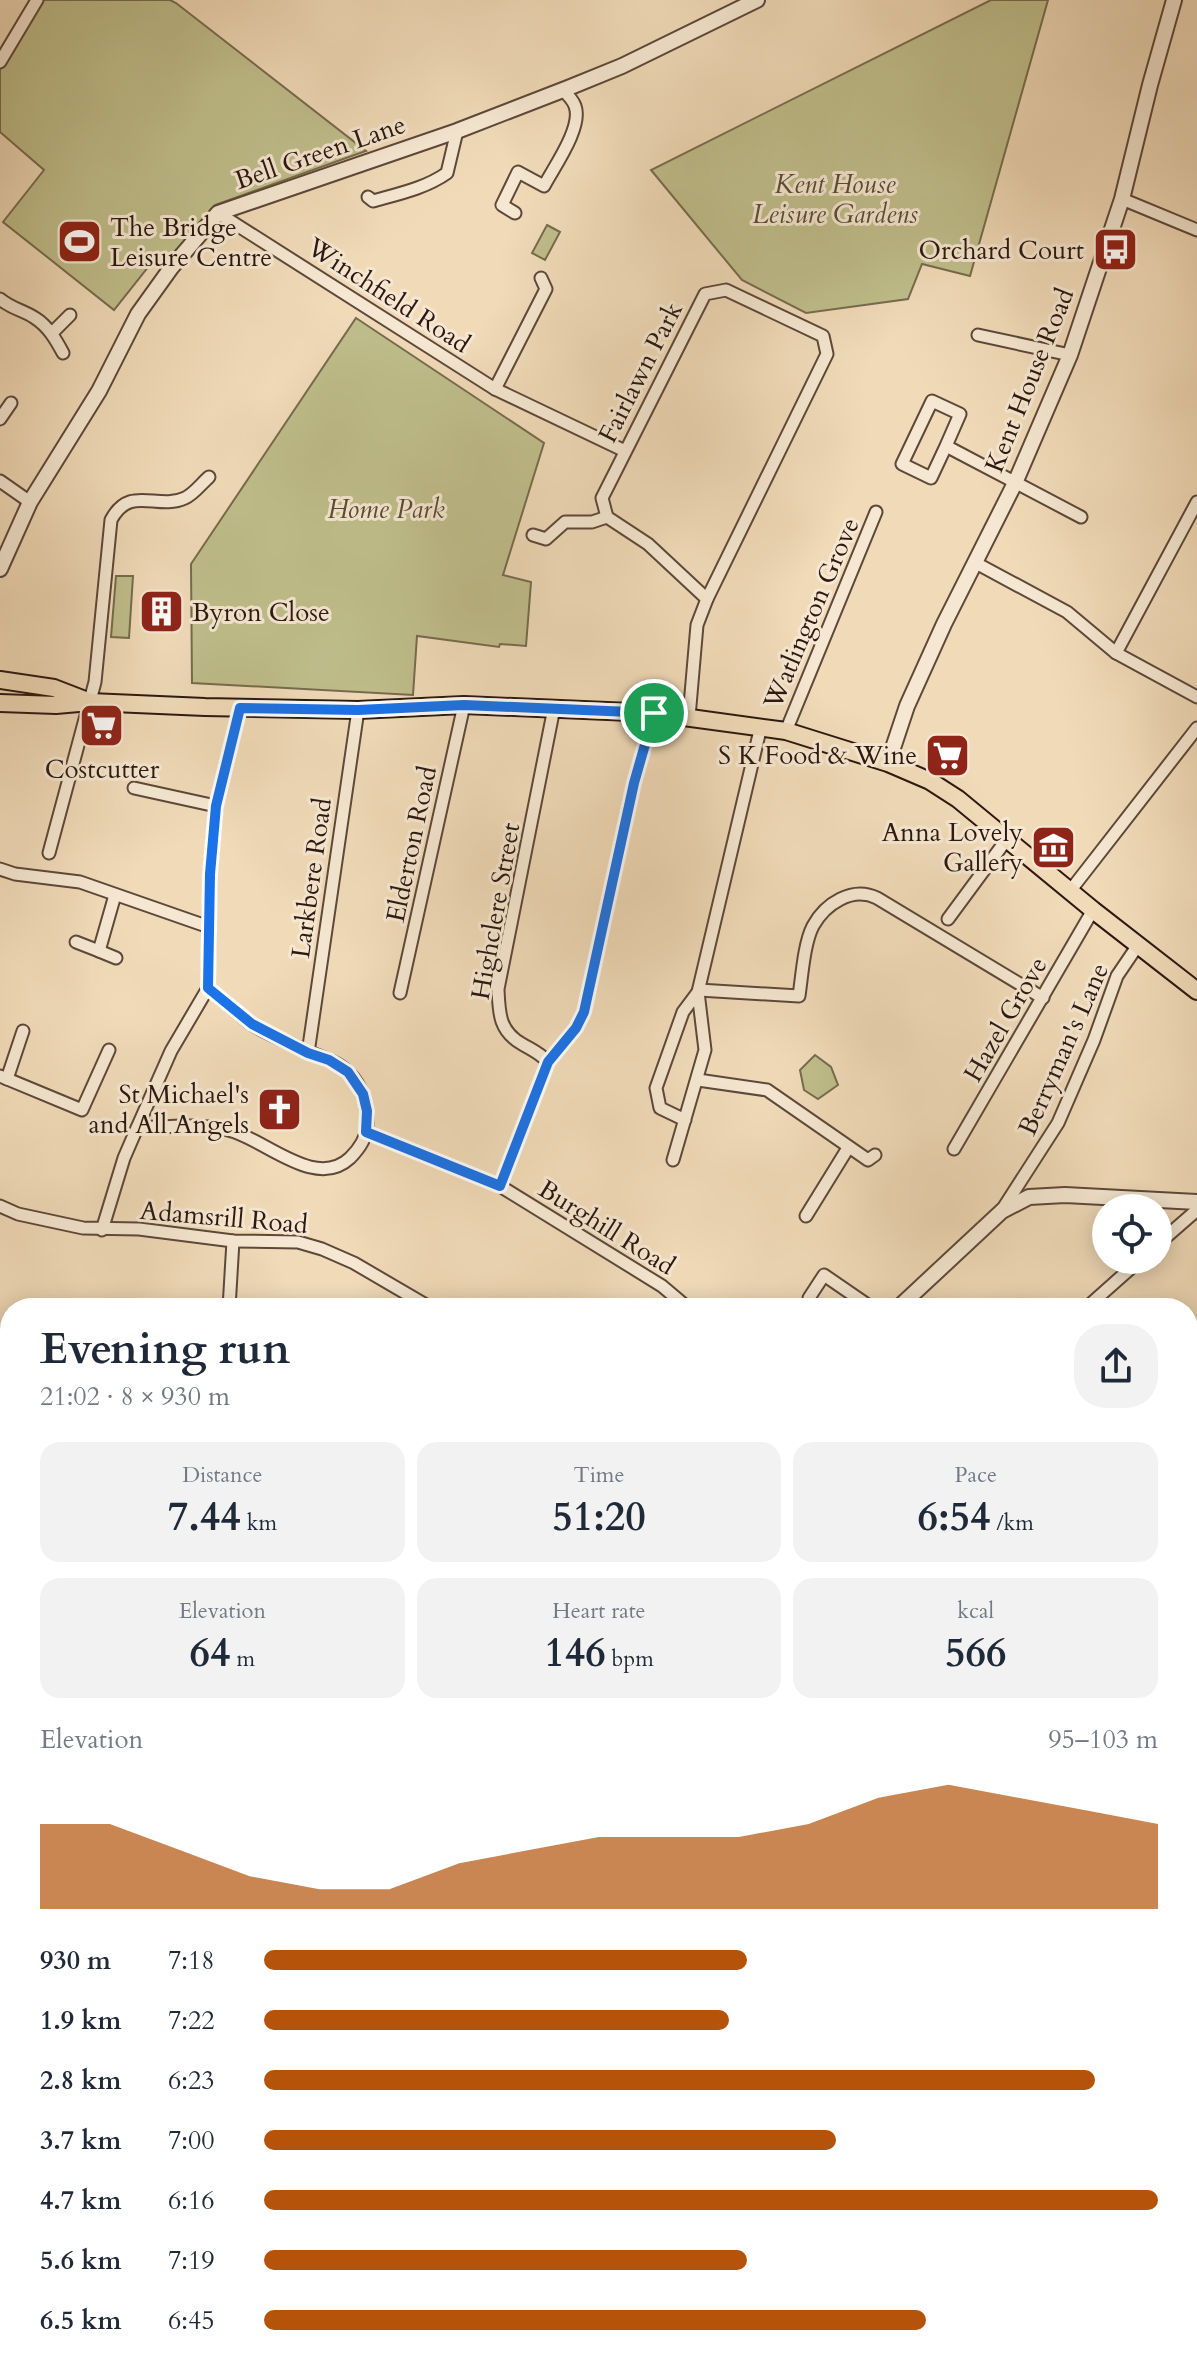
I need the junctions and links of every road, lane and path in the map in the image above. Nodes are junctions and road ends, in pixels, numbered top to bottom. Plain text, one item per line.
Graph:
1 (37, 0) edge
2 (757, 0) edge
3 (1174, 0) edge
4 (0, 62) edge
5 (563, 90) junction
6 (457, 131) junction
7 (368, 197) dead end
8 (1122, 199) junction
9 (218, 213) junction
10 (515, 213) dead end
11 (1197, 230) edge
12 (541, 278) dead end
13 (0, 299) edge
14 (70, 315) dead end
15 (52, 333) junction
16 (978, 335) dead end
17 (63, 353) dead end
18 (1070, 355) junction
19 (495, 389) junction
20 (11, 403) dead end
21 (0, 418) edge
22 (946, 446) junction
23 (625, 451) junction
24 (209, 477) dead end
25 (0, 481) edge
26 (1015, 483) junction
27 (30, 502) junction
28 (1197, 502) edge
29 (876, 512) dead end
30 (607, 517) junction
31 (1081, 517) dead end
32 (533, 535) dead end
33 (974, 562) junction
34 (0, 569) edge
35 (707, 599) junction
36 (1116, 653) junction
37 (0, 680) edge
38 (1197, 697) edge
39 (90, 702) junction
40 (0, 703) edge
41 (464, 705) junction
42 (240, 708) junction
43 (554, 708) junction
44 (358, 710) junction
45 (654, 713) junction
46 (689, 717) junction
47 (761, 726) junction
48 (1197, 728) edge
49 (786, 731) junction
50 (888, 763) junction
51 (134, 788) dead end
52 (216, 806) junction
53 (1007, 839) junction
54 (49, 853) dead end
55 (0, 869) edge
56 (1070, 891) junction
57 (115, 895) junction
58 (1093, 910) junction
59 (948, 919) dead end
60 (209, 927) junction
61 (76, 942) dead end
62 (1138, 945) junction
63 (99, 951) junction
64 (116, 958) dead end
65 (208, 988) junction
66 (1196, 988) edge
67 (699, 991) junction
68 (400, 993) dead end
69 (1043, 998) junction
70 (23, 1031) dead end
71 (109, 1050) dead end
72 (308, 1053) junction
73 (548, 1062) junction
74 (4, 1078) edge
75 (698, 1080) junction
76 (685, 1120) junction
77 (137, 1128) junction
78 (366, 1132) junction
79 (848, 1148) junction
80 (954, 1149) dead end
81 (875, 1155) dead end
82 (673, 1160) dead end
83 (500, 1186) junction
84 (1197, 1202) edge
85 (0, 1206) edge
86 (1197, 1210) edge
87 (1002, 1211) junction
88 (806, 1216) dead end
89 (102, 1230) junction
90 (1172, 1232) edge
91 (233, 1241) junction
92 (1124, 1274) edge
93 (230, 1298) edge
94 (414, 1298) edge
95 (676, 1298) edge
96 (809, 1298) dead end
97 (857, 1298) edge
98 (909, 1298) edge
99 (1097, 1298) edge

1 - 4 street
2 - 5 street, Bell Green Lane
3 - 8 street, Kent House Road
5 - 6 street, Bell Green Lane
5 - 10 street
6 - 7 street
6 - 9 street, Bell Green Lane
8 - 11 street
8 - 18 street, Kent House Road
9 - 19 street, Winchfield Road
9 - 27 street, Bell Green Lane
12 - 19 street
13 - 15 street
14 - 15 street
15 - 17 street
16 - 18 street
18 - 26 street, Kent House Road
19 - 23 street, Winchfield Road
20 - 21 street
22 - 22 street
22 - 26 street
23 - 30 street, Fairlawn Park
23 - 35 street, Fairlawn Park
24 - 39 street
25 - 27 street
26 - 31 street
26 - 33 street, Kent House Road
27 - 34 street, Bell Green Lane
28 - 36 street
29 - 49 street, Watlington Grove
30 - 32 street
30 - 35 street
33 - 36 street
33 - 50 street, Kent House Road
35 - 46 street, Fairlawn Park
36 - 38 street
37 - 39 main road
39 - 40 main road
39 - 42 main road
39 - 54 street
41 - 43 main road
41 - 44 main road
41 - 68 street, Elderton Road
42 - 44 main road
42 - 52 street
43 - 45 main road
43 - 73 street, Highclere Street
44 - 72 street, Larkbere Road
45 - 46 main road
45 - 73 street
46 - 47 main road
47 - 49 main road
47 - 67 street
48 - 56 street
49 - 50 main road
50 - 53 main road
51 - 52 street
52 - 60 street
53 - 56 main road
53 - 59 street
55 - 57 street
56 - 58 main road
57 - 60 street
57 - 63 street
58 - 62 main road
58 - 69 street, Hazel Grove
60 - 65 street
61 - 63 street
62 - 66 main road
62 - 87 street, Berryman's Lane
63 - 64 street
65 - 72 street
65 - 77 street
67 - 69 street
67 - 75 street
67 - 76 street
69 - 80 street, Hazel Grove
70 - 74 street
71 - 74 street
72 - 78 street
73 - 83 street
75 - 76 street
75 - 79 street
76 - 82 street
77 - 78 street
77 - 89 street
78 - 83 street, Burghill Road
79 - 81 street
79 - 88 street
83 - 95 street, Burghill Road
84 - 87 street
85 - 89 street, Adamsrill Road
86 - 90 street
87 - 98 street
89 - 91 street, Adamsrill Road
91 - 93 street
91 - 94 street, Adamsrill Road
92 - 99 street
96 - 97 street

